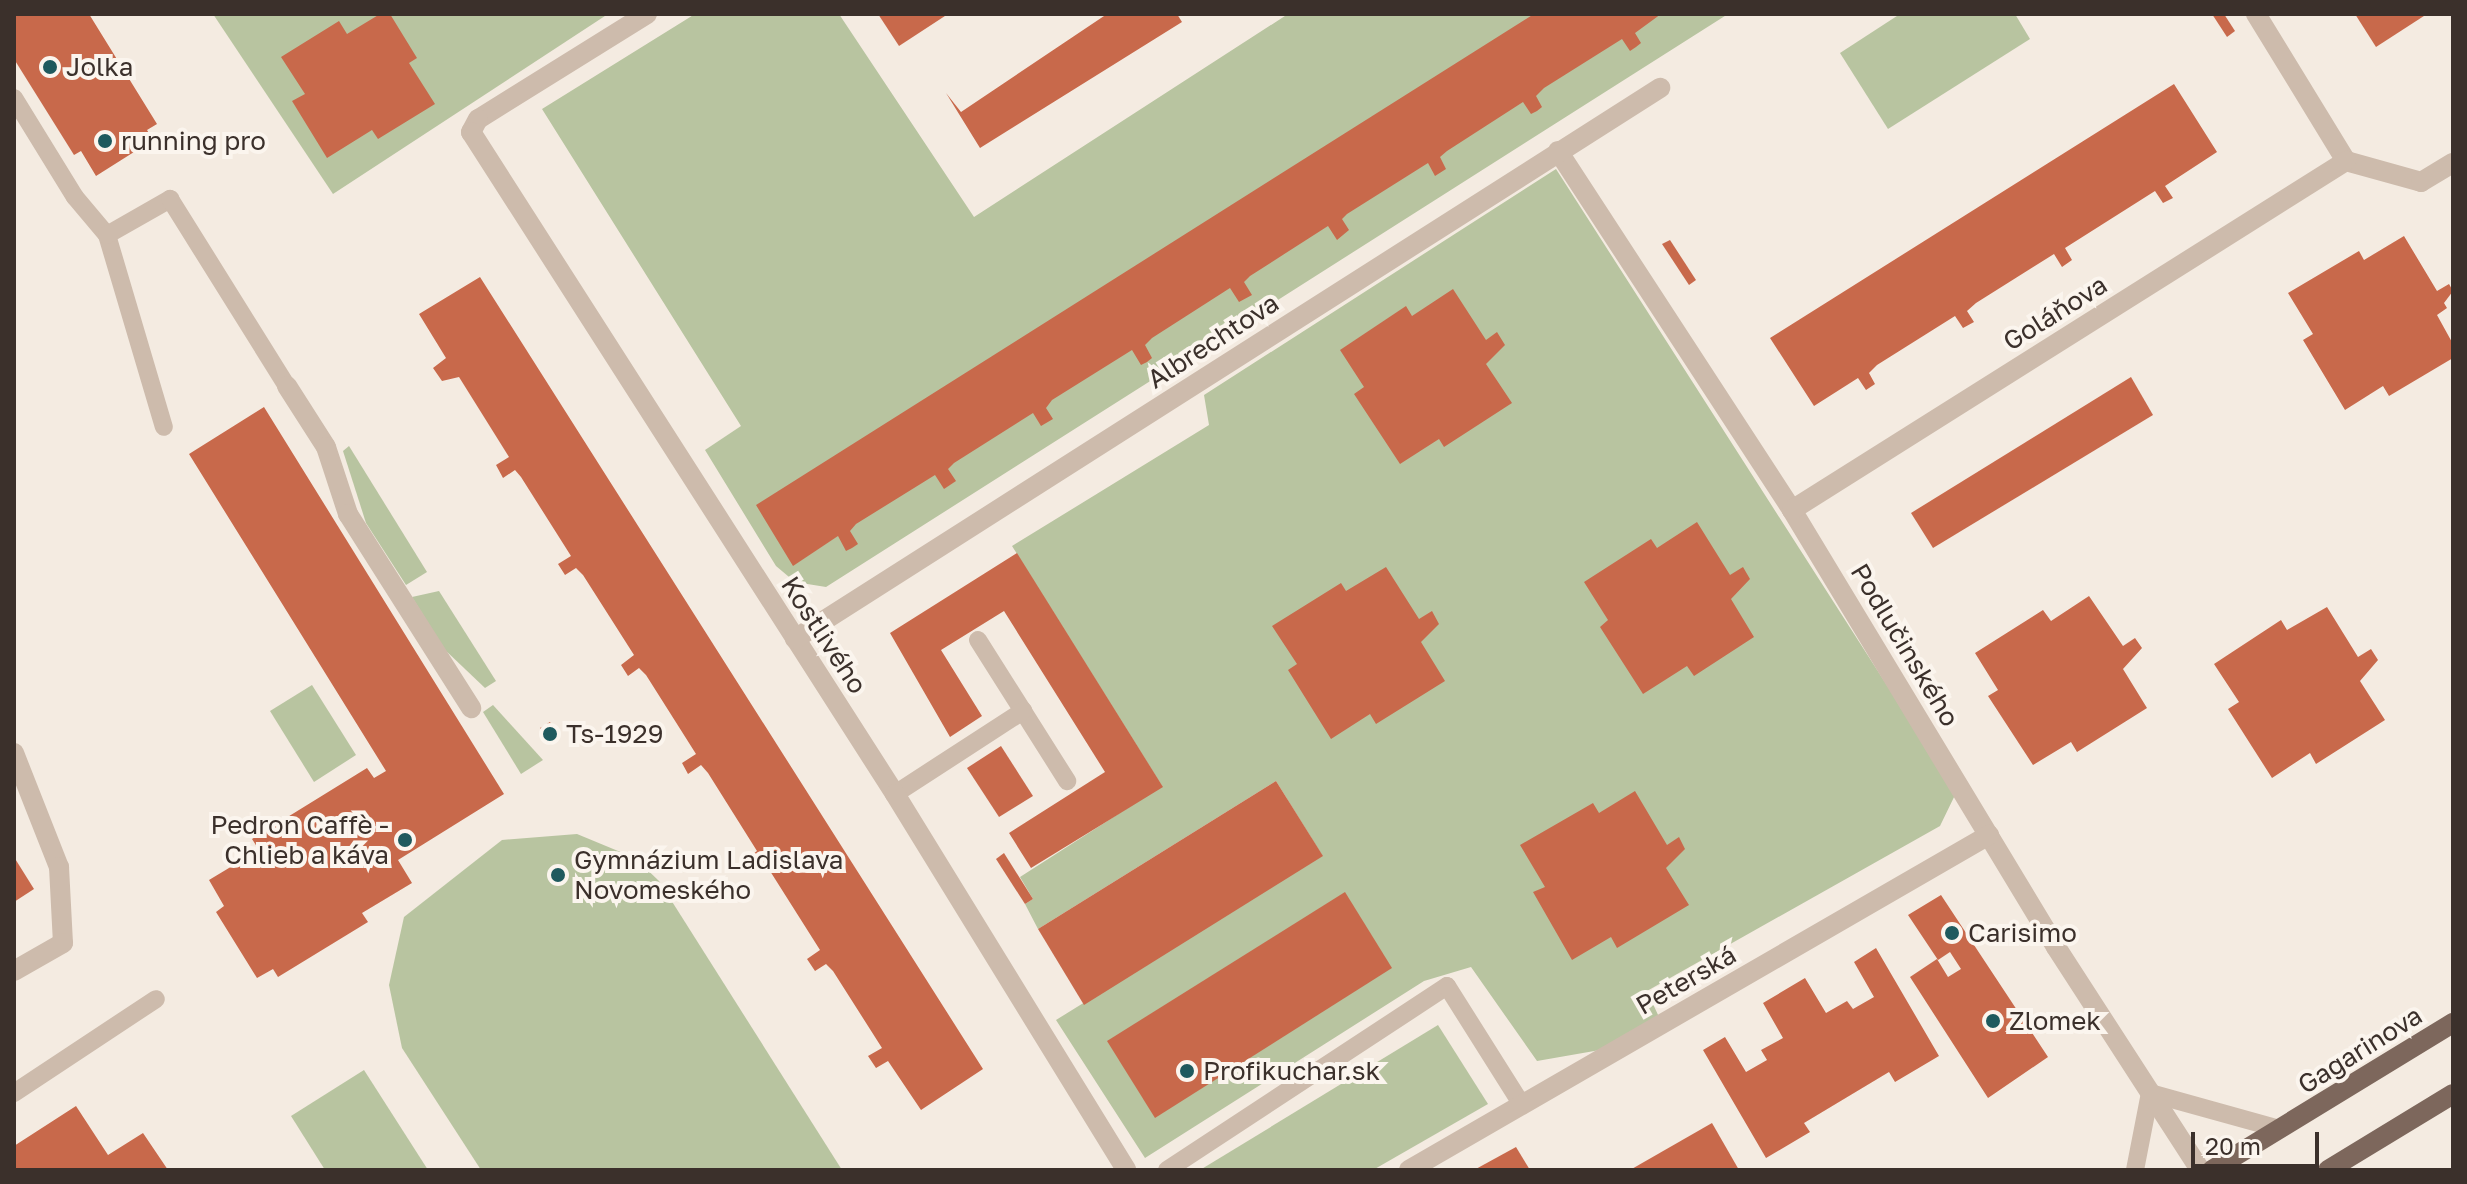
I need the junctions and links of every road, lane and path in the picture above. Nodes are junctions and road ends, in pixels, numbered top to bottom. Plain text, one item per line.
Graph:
1 (647, 14) edge
2 (2256, 14) edge
3 (1660, 88) dead end
4 (14, 98) edge
5 (1558, 151) junction
6 (2346, 161) junction
7 (2453, 163) edge
8 (107, 235) junction
9 (287, 386) joint
10 (164, 427) dead end
11 (1792, 510) junction
12 (795, 639) junction
13 (978, 640) dead end
14 (471, 708) dead end
15 (1023, 711) junction
16 (14, 753) edge
17 (1067, 781) dead end
18 (895, 794) junction
19 (1989, 835) junction
20 (14, 971) edge
21 (156, 999) dead end
22 (2453, 1023) edge
23 (14, 1093) edge
24 (2150, 1093) junction
25 (2453, 1094) edge
26 (1522, 1105) junction
27 (2280, 1129) junction
28 (1126, 1170) edge
29 (1167, 1170) edge
30 (1409, 1170) edge
31 (2135, 1170) edge
32 (2200, 1170) edge
33 (2212, 1170) edge
34 (2328, 1170) edge

1 - 12 street, Kostlivého
2 - 6 street
3 - 5 street, Albrechtova
4 - 8 lane
5 - 11 street, Podlučinského
5 - 12 street, Albrechtova
6 - 7 street
6 - 11 street, Goláňova
8 - 9 lane
8 - 10 lane
9 - 14 street
11 - 19 street, Podlučinského
12 - 18 street, Kostlivého
13 - 15 lane
15 - 17 lane
15 - 18 lane
16 - 20 street
18 - 28 street, Kostlivého
19 - 24 street, Podlučinského
19 - 26 street, Peterská
21 - 23 lane
22 - 27 main road, Gagarinova
24 - 27 lane
24 - 31 lane
24 - 32 street, Podlučinského
25 - 34 main road
26 - 29 lane
26 - 30 street, Peterská
27 - 33 main road, Gagarinova

